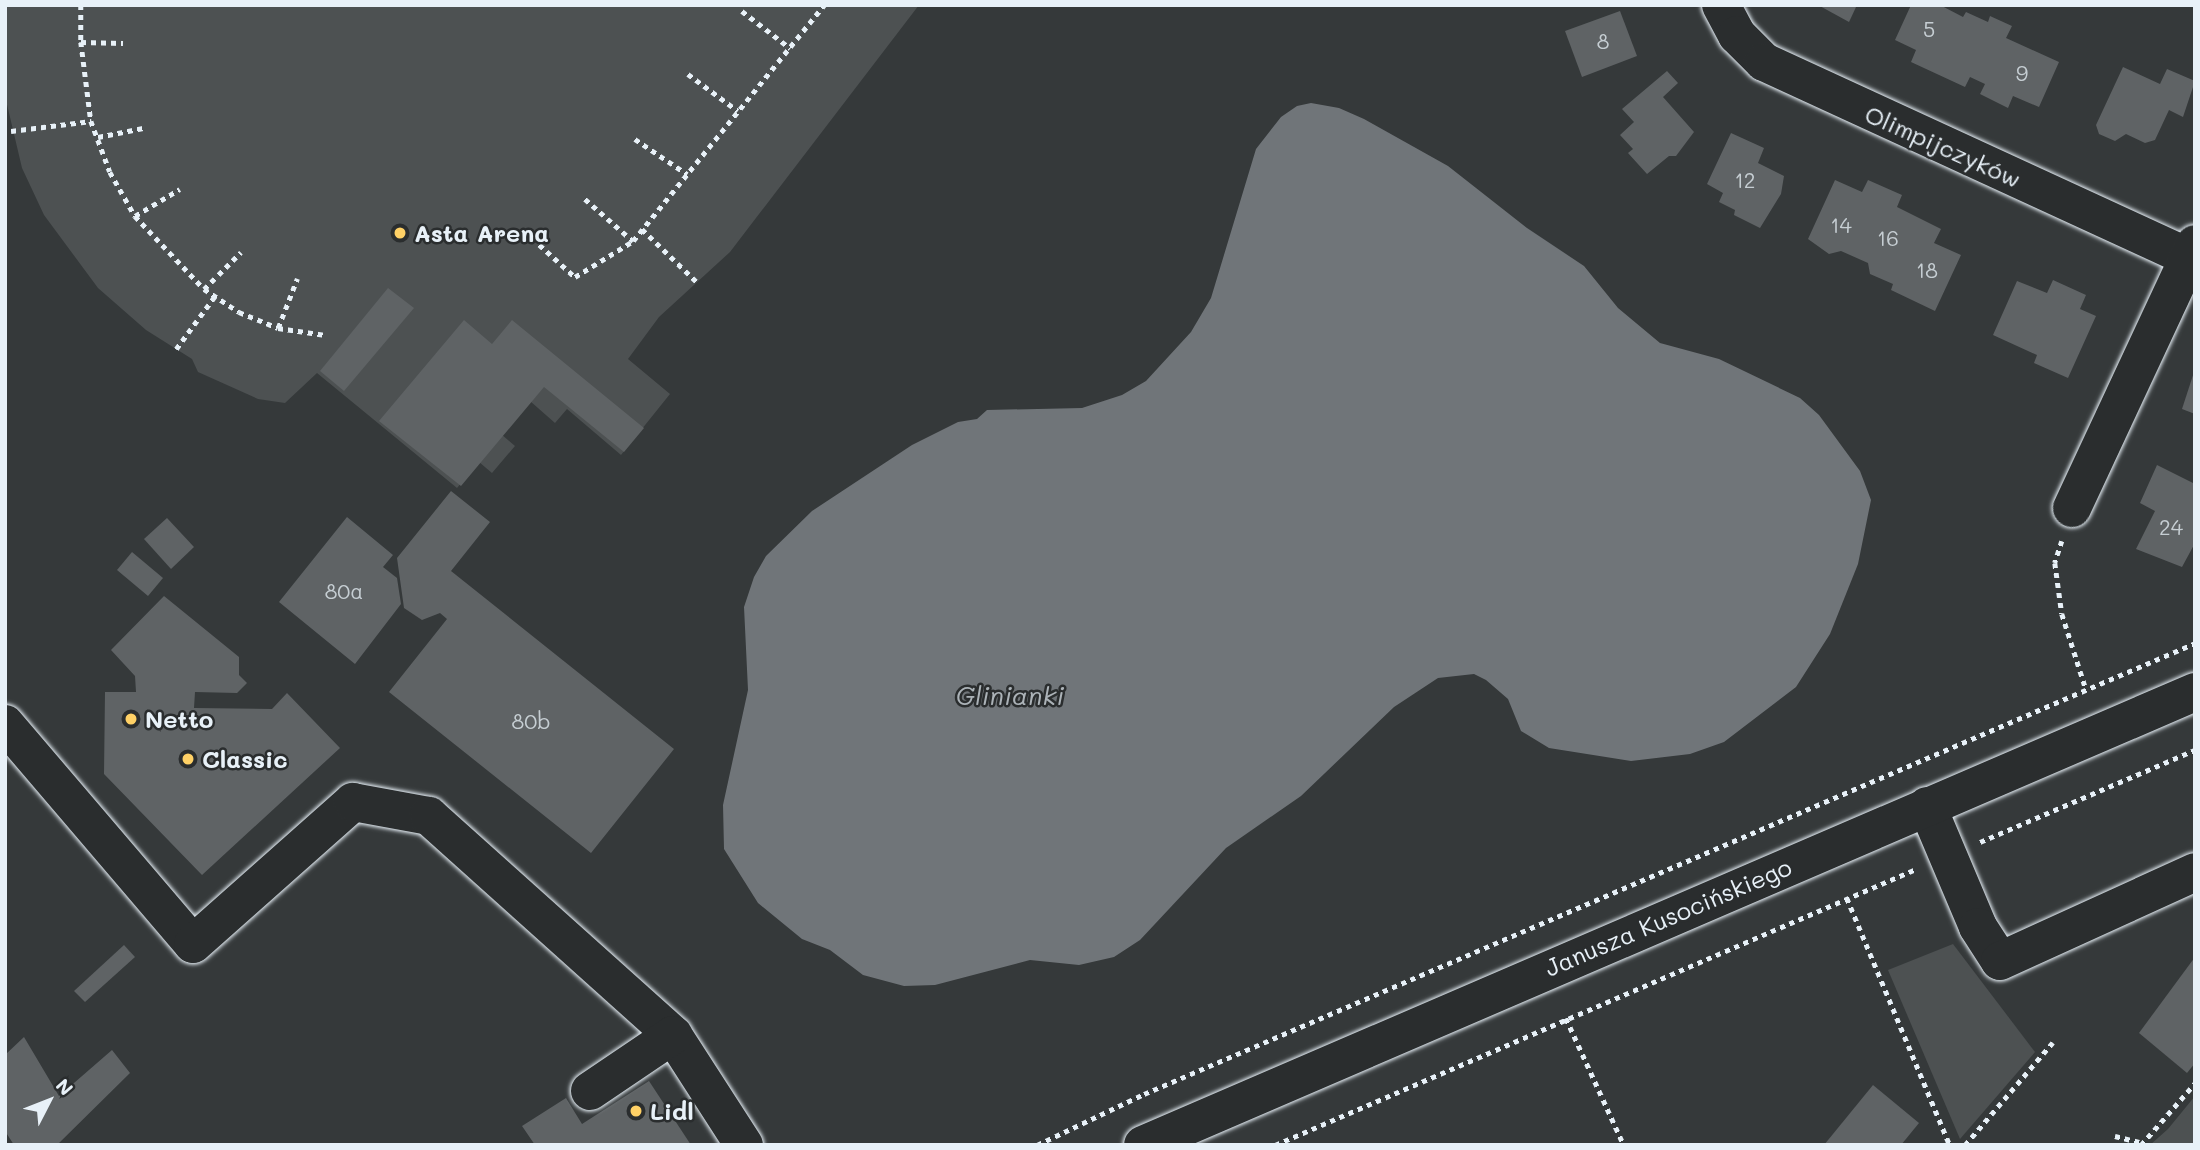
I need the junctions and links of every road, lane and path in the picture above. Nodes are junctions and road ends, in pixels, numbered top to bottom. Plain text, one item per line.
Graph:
1 (81, 5) edge
2 (824, 5) edge
3 (1721, 5) edge
4 (742, 11) dead end
5 (80, 42) junction
6 (123, 43) dead end
7 (790, 48) junction
8 (688, 74) dead end
9 (738, 111) junction
10 (91, 121) junction
11 (143, 128) dead end
12 (11, 131) dead end
13 (98, 137) junction
14 (635, 139) dead end
15 (687, 174) junction
16 (180, 189) dead end
17 (585, 199) dead end
18 (135, 216) junction
19 (642, 229) junction
20 (532, 238) dead end
21 (633, 241) junction
22 (241, 252) dead end
23 (2193, 254) edge
24 (297, 279) dead end
25 (699, 284) dead end
26 (204, 289) junction
27 (215, 296) junction
28 (278, 328) junction
29 (325, 335) dead end
30 (176, 349) dead end
31 (2073, 508) joint
32 (2195, 643) edge
33 (2086, 689) junction
34 (2195, 692) edge
35 (5, 724) edge
36 (2195, 750) edge
37 (1927, 806) junction
38 (1949, 855) junction
39 (2195, 873) edge
40 (1847, 898) junction
41 (1566, 1018) junction
42 (673, 1035) junction
43 (2053, 1042) dead end
44 (2195, 1083) edge
45 (590, 1091) dead end
46 (2115, 1136) dead end
47 (2140, 1144) edge
48 (744, 1145) edge
49 (1037, 1145) edge
50 (1143, 1145) edge
51 (1275, 1145) edge
52 (1624, 1145) edge
53 (1950, 1145) edge
54 (1965, 1145) edge

1 - 5 path
2 - 7 path
3 - 23 street, Olimpijczyków
4 - 7 path
5 - 6 path
5 - 10 path
7 - 9 path
8 - 9 path
9 - 15 path
10 - 12 path
10 - 13 path
11 - 13 path
13 - 18 path
14 - 15 path
15 - 19 path
16 - 18 path
17 - 21 path
18 - 26 path
19 - 21 path
19 - 25 path
20 - 21 path
22 - 26 path
23 - 31 street, Olimpijczyków
24 - 28 path
26 - 27 path
27 - 28 path
27 - 30 path
28 - 29 path
31 - 33 path
32 - 33 path
33 - 49 path
34 - 37 street, Janusza Kusocińskiego
35 - 42 street
36 - 38 path
37 - 38 street
37 - 50 street, Janusza Kusocińskiego
38 - 39 street
38 - 40 path
40 - 41 path
40 - 53 path
41 - 51 path
41 - 52 path
42 - 45 street
42 - 48 street
43 - 54 path
44 - 47 path
46 - 47 path

